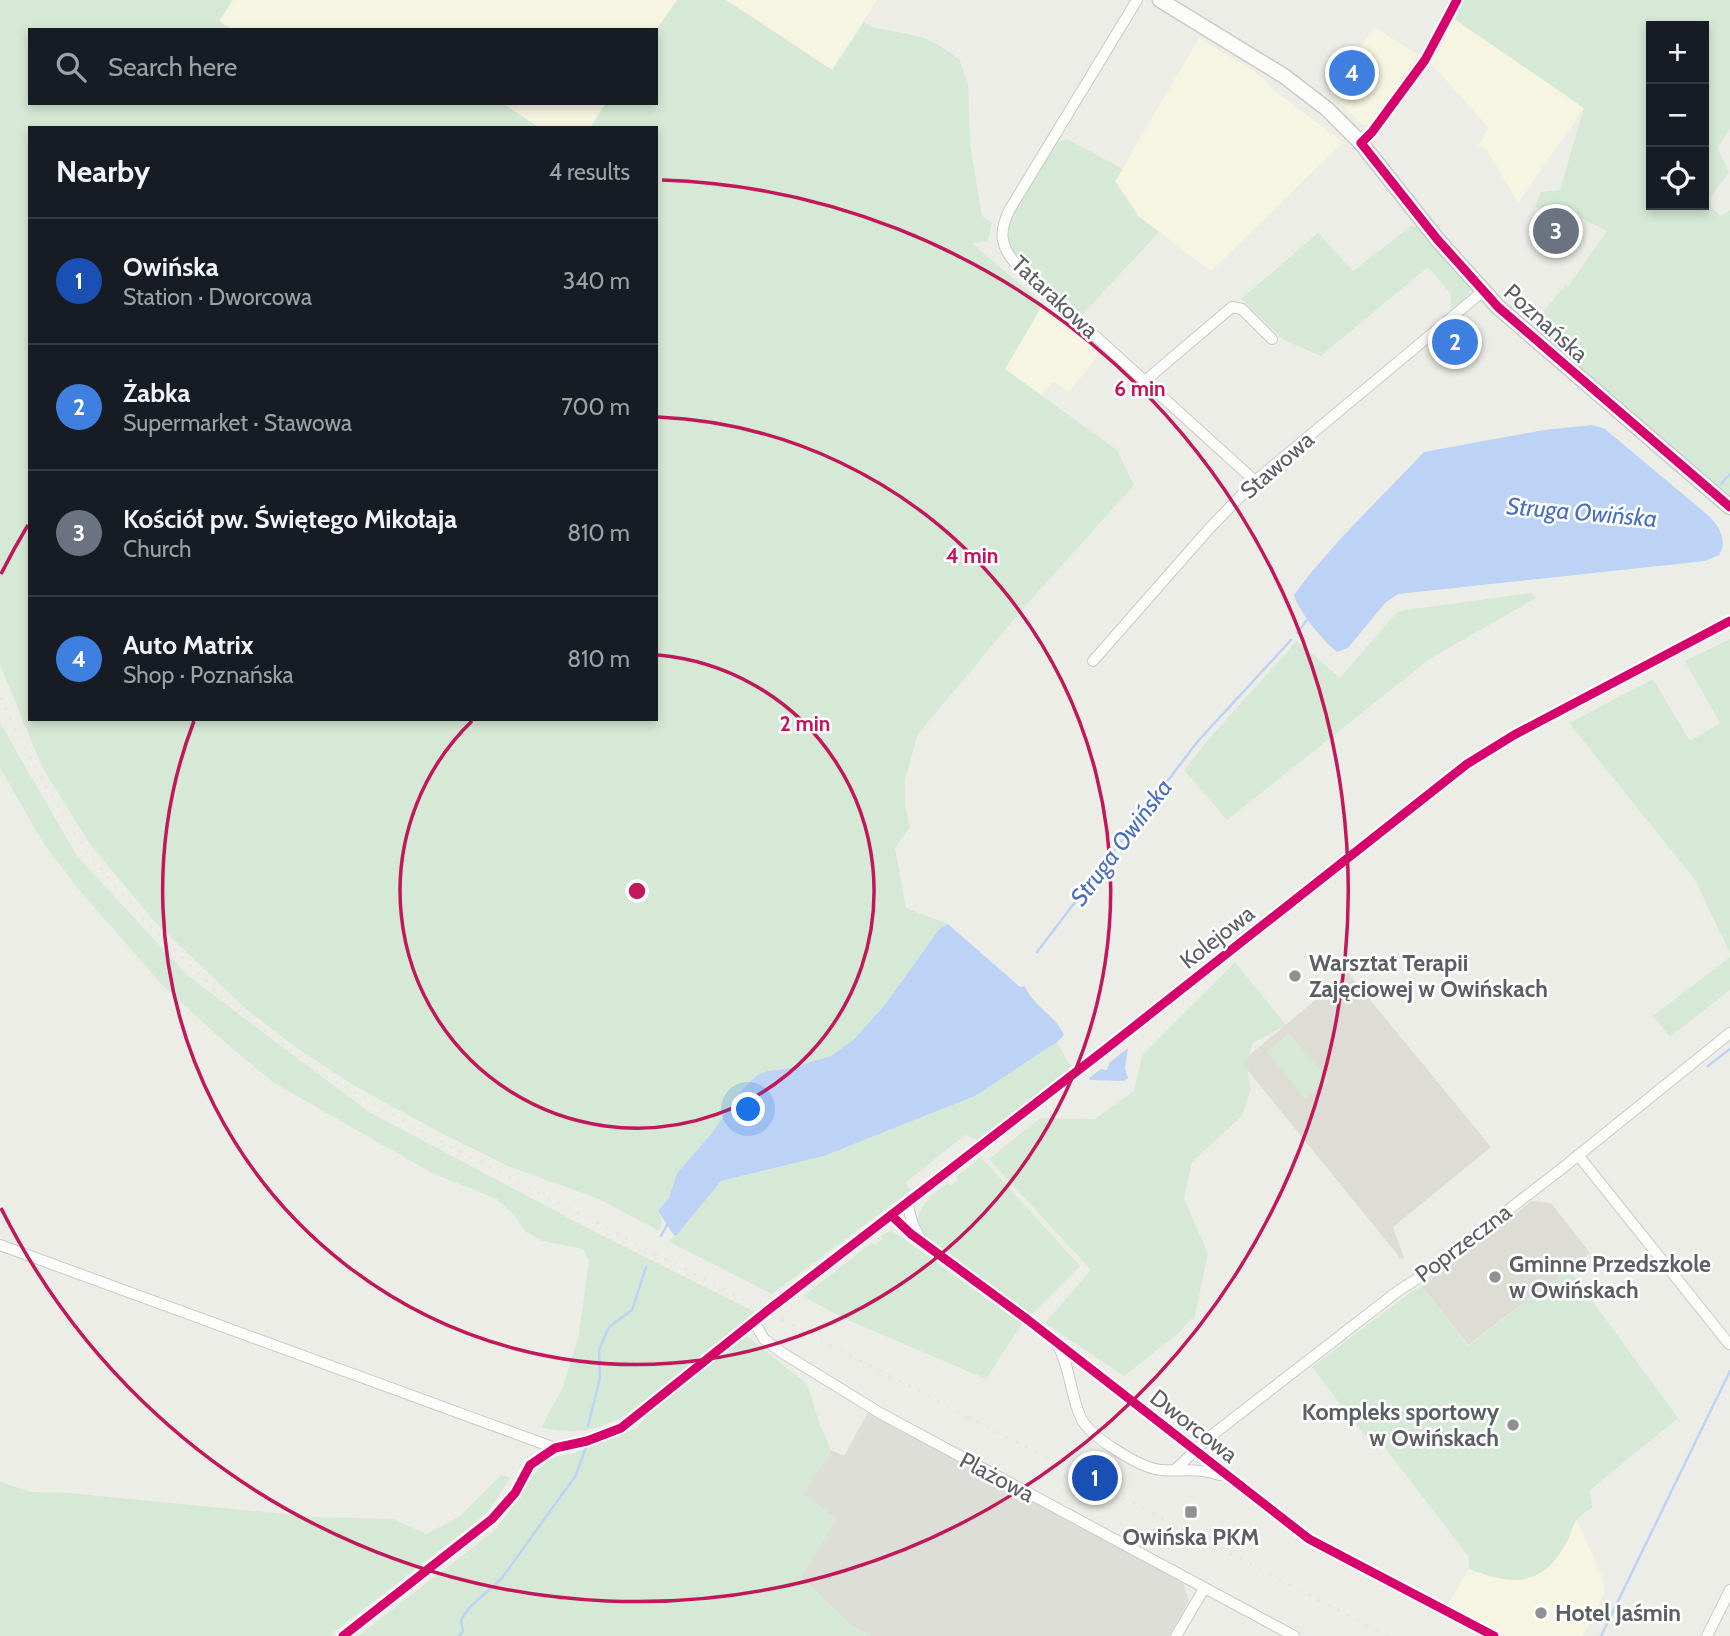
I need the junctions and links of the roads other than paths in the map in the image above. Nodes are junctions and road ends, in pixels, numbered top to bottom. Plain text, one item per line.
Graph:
1 (1137, 0) edge
2 (1160, 0) edge
3 (1457, 0) edge
4 (1361, 143) junction
5 (1482, 292) junction
6 (1272, 339) dead end
7 (1146, 380) junction
8 (1255, 481) junction
9 (1730, 507) edge
10 (1730, 621) edge
11 (1093, 661) dead end
12 (1730, 1033) edge
13 (1578, 1155) junction
14 (907, 1203) junction
15 (891, 1215) junction
16 (922, 1241) junction
17 (0, 1245) edge
18 (754, 1322) junction
19 (1056, 1342) junction
20 (1728, 1344) edge
21 (1085, 1365) junction
22 (1069, 1374) junction
23 (1181, 1439) junction
24 (1195, 1450) junction
25 (1176, 1469) junction
26 (1229, 1478) junction
27 (1204, 1589) junction
28 (1730, 1590) edge
29 (1176, 1636) edge
30 (1294, 1636) edge
31 (1494, 1636) edge
32 (1707, 1636) edge

1 - 7 street, Tatarakowa
2 - 4 main road, Poznańska
3 - 4 street
4 - 5 main road, Poznańska
5 - 8 street, Stawowa
5 - 9 main road, Poznańska
6 - 7 street
7 - 8 street, Tatarakowa
8 - 11 street, Stawowa
10 - 14 street, Kolejowa
12 - 13 street, Poprzeczna
13 - 20 street
13 - 24 street, Poprzeczna
14 - 15 street, Kolejowa
14 - 16 street
15 - 16 street, Dworcowa
15 - 18 street, Kolejowa
16 - 19 street, Dworcowa
17 - 18 street, Kolejowa
18 - 27 street, Plażowa
19 - 21 street, Dworcowa
19 - 22 street, Dworcowa
21 - 22 street
21 - 23 street, Dworcowa
22 - 25 street, Dworcowa
23 - 24 street, Dworcowa
23 - 25 street
24 - 25 street, Dworcowa
24 - 26 street, Dworcowa
25 - 26 street, Dworcowa
26 - 31 street, Dworcowa
27 - 29 street
27 - 30 street, Plażowa
28 - 32 street

